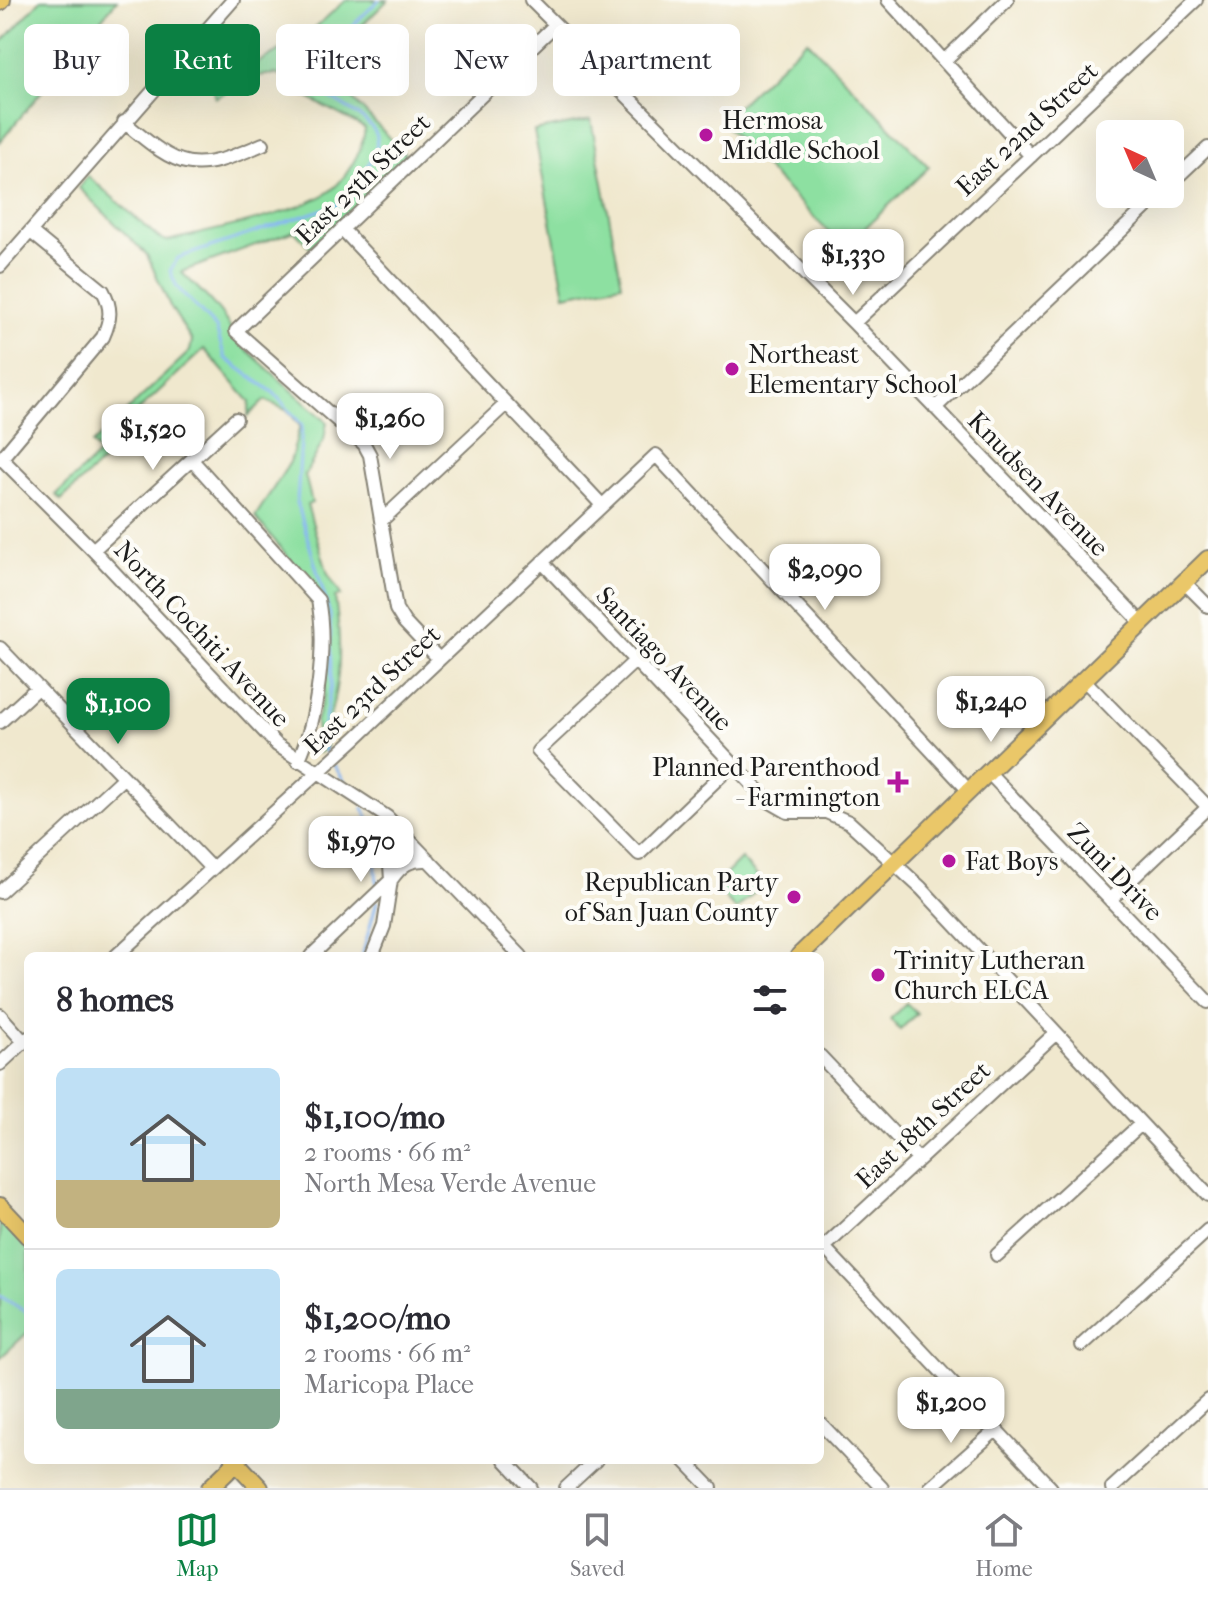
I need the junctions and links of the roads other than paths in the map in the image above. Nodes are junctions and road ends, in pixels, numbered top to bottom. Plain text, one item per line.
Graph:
1 (233, 0) edge
2 (531, 0) edge
3 (888, 0) edge
4 (1007, 0) edge
5 (1196, 0) edge
6 (554, 24) edge
7 (553, 27) edge
8 (945, 60) junction
9 (626, 96) edge
10 (124, 122) junction
11 (263, 144) dead end
12 (1208, 148) edge
13 (1031, 156) junction
14 (1184, 171) edge
15 (1145, 208) edge
16 (342, 229) junction
17 (31, 232) junction
18 (0, 266) edge
19 (854, 323) junction
20 (506, 404) junction
21 (935, 408) junction
22 (236, 419) dead end
23 (0, 459) edge
24 (192, 460) junction
25 (602, 505) junction
26 (382, 520) junction
27 (93, 550) junction
28 (1208, 559) edge
29 (542, 562) junction
30 (1184, 582) junction
31 (1208, 606) edge
32 (1142, 623) junction
33 (0, 648) edge
34 (439, 659) junction
35 (636, 660) junction
36 (1084, 680) junction
37 (37, 688) junction
38 (0, 722) edge
39 (298, 761) junction
40 (733, 764) junction
41 (315, 773) junction
42 (989, 773) junction
43 (124, 777) junction
44 (970, 792) junction
45 (1208, 807) edge
46 (387, 817) junction
47 (429, 860) junction
48 (894, 865) junction
49 (211, 868) junction
50 (391, 880) junction
51 (0, 892) edge
52 (1111, 899) junction
53 (120, 952) edge
54 (315, 952) edge
55 (374, 952) edge
56 (517, 952) edge
57 (803, 952) edge
58 (1208, 1002) edge
59 (0, 1015) edge
60 (1056, 1033) junction
61 (24, 1038) edge
62 (24, 1042) edge
63 (824, 1060) edge
64 (0, 1064) edge
65 (1141, 1124) junction
66 (918, 1159) junction
67 (1208, 1195) edge
68 (0, 1206) edge
69 (24, 1228) edge
70 (1208, 1230) edge
71 (824, 1244) edge
72 (824, 1250) edge
73 (997, 1255) dead end
74 (1082, 1345) dead end
75 (1208, 1400) edge
76 (824, 1427) edge
77 (996, 1430) junction
78 (234, 1464) edge
79 (240, 1464) edge
80 (509, 1464) edge
81 (592, 1464) edge
82 (688, 1464) edge
83 (210, 1488) edge
84 (260, 1488) edge
85 (531, 1488) edge
86 (566, 1488) edge
87 (711, 1488) edge
88 (882, 1488) edge
89 (930, 1488) edge
90 (1051, 1488) edge
91 (1112, 1488) edge

1 - 10 street
2 - 6 street, Knudsen Avenue
3 - 8 street
4 - 8 street
5 - 13 street, East 22nd Street
7 - 16 street, East 25th Street
8 - 13 street
9 - 19 street, Knudsen Avenue
10 - 11 street
10 - 17 street
12 - 14 street
13 - 19 street, East 22nd Street
15 - 21 street
16 - 20 street
16 - 26 street, East 25th Street
17 - 18 street
17 - 23 street
19 - 21 street, Knudsen Avenue
20 - 25 street
20 - 26 street
21 - 32 street, Knudsen Avenue
22 - 24 street
23 - 27 street, North Cochiti Avenue
24 - 27 street
24 - 39 street
25 - 29 street, East 23rd Street
25 - 44 street, East 23rd Street
26 - 34 street
27 - 39 street, North Cochiti Avenue
28 - 30 main road
29 - 34 street, East 23rd Street
29 - 35 street, Santiago Avenue
30 - 31 street
30 - 32 main road
32 - 36 main road
33 - 37 street
34 - 41 street, East 23rd Street
35 - 40 street, Santiago Avenue
35 - 40 street
36 - 42 main road
36 - 45 street
37 - 38 street
37 - 43 street
39 - 41 street, North Cochiti Avenue
40 - 48 street, Santiago Avenue
41 - 46 street, North Cochiti Avenue
41 - 49 street, East 23rd Street
42 - 44 main road
42 - 52 street, Zuni Drive
43 - 49 street
43 - 51 street
44 - 48 main road
45 - 52 street
46 - 47 street, North Cochiti Avenue
46 - 50 street
47 - 50 street
47 - 56 street, North Cochiti Avenue
48 - 57 main road
48 - 60 street, Santiago Avenue
49 - 53 street, East 23rd Street
50 - 54 street
50 - 55 street
52 - 58 street, Zuni Drive
59 - 61 street
60 - 65 street, Santiago Avenue
60 - 66 street, East 18th Street
62 - 64 street
63 - 66 street
65 - 67 street, Santiago Avenue
65 - 73 street
66 - 71 street, East 18th Street
68 - 69 main road
70 - 74 street
72 - 77 street
75 - 91 street
76 - 88 street
77 - 89 street
77 - 90 street
78 - 83 main road
79 - 84 main road
80 - 85 street
81 - 86 street
82 - 87 street

